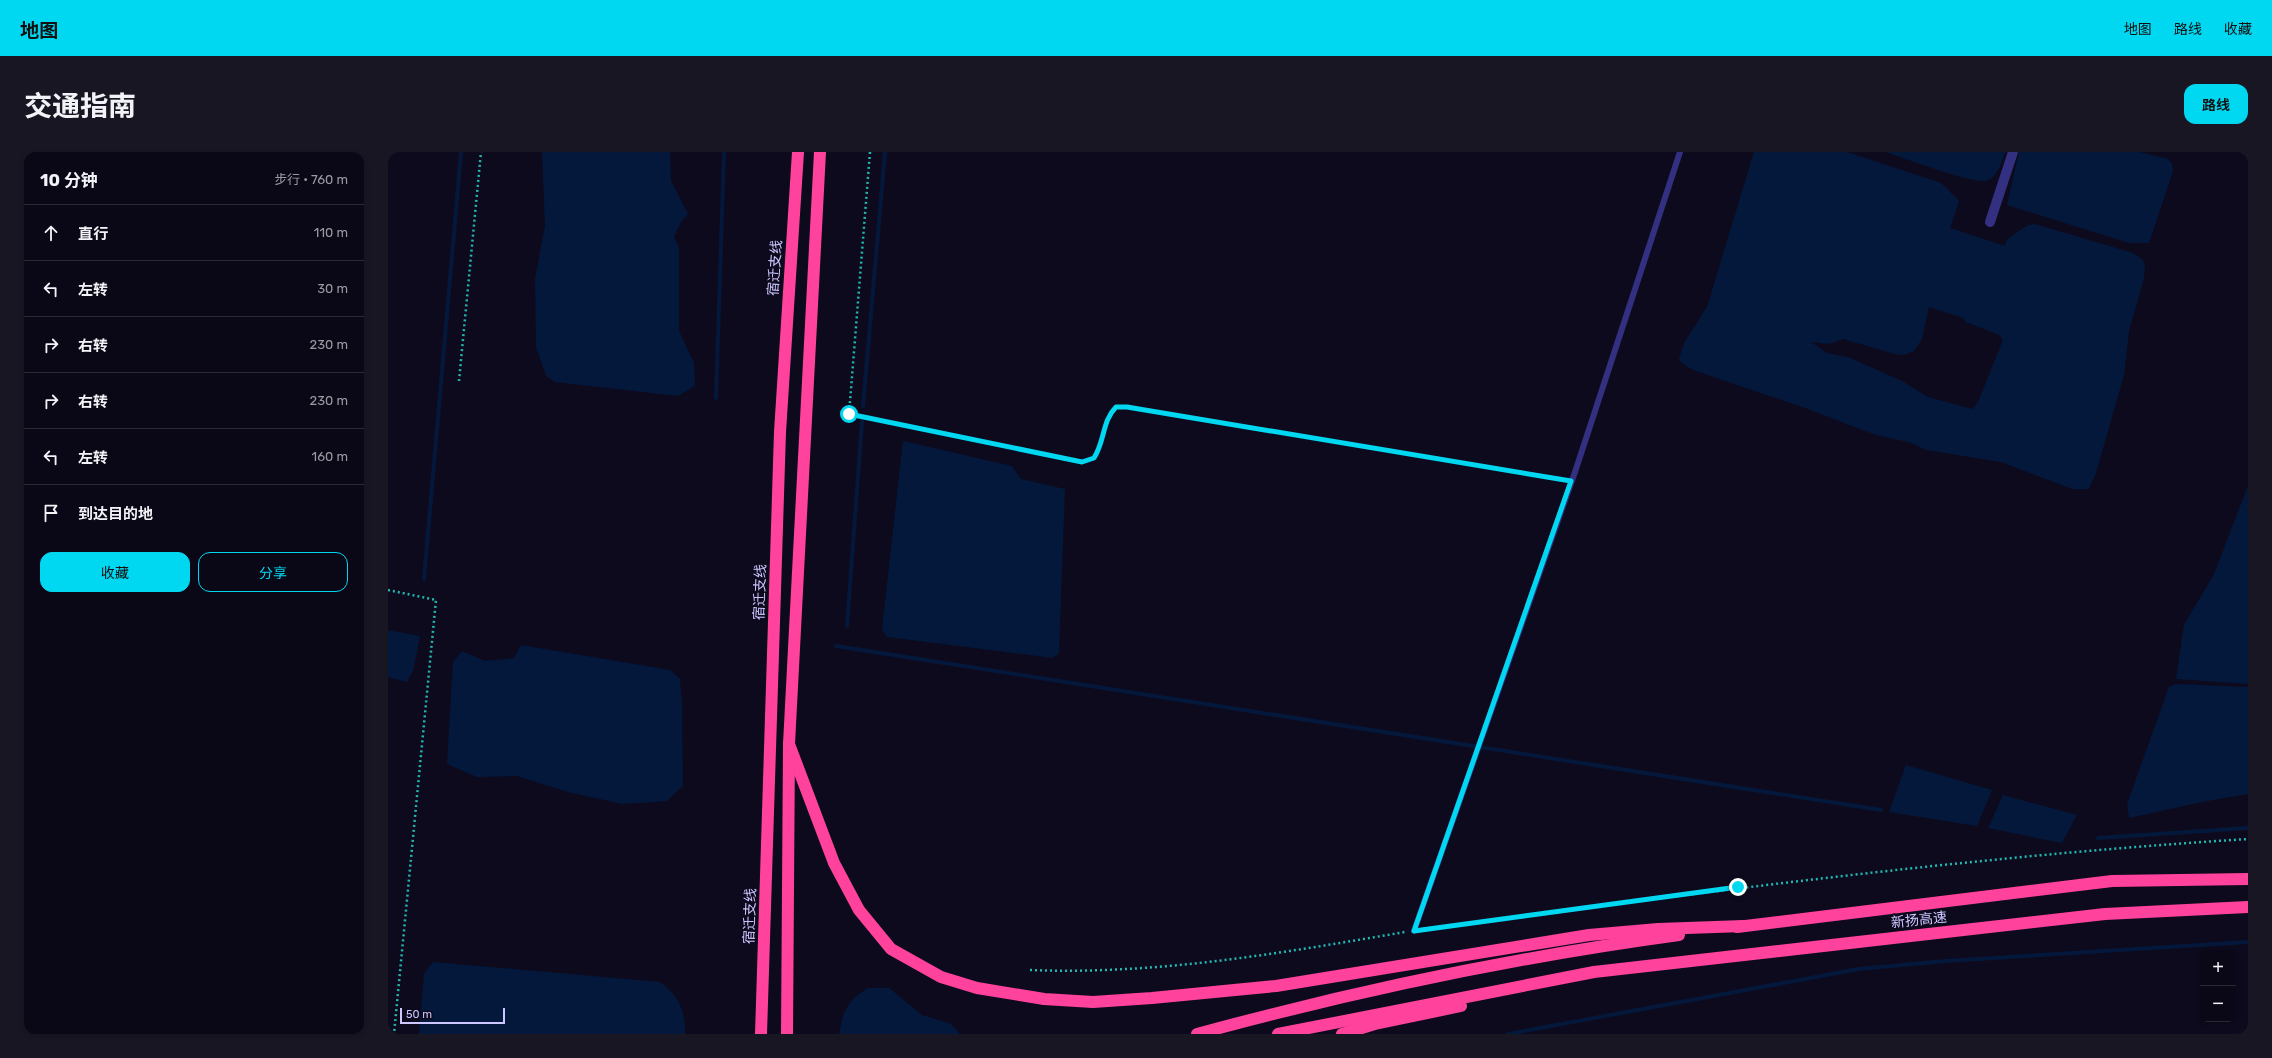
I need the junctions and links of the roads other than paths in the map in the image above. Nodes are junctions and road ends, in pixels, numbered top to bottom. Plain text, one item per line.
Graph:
1 (798, 152) edge
2 (820, 152) edge
3 (1680, 152) edge
4 (2013, 152) edge
5 (1990, 222) dead end
6 (789, 744) junction
7 (2248, 878) edge
8 (2248, 907) edge
9 (1744, 926) junction
10 (1414, 931) road end
11 (1594, 972) junction
12 (761, 1034) edge
13 (787, 1034) edge
14 (1196, 1034) edge
15 (1278, 1034) edge
16 (1342, 1034) edge

1 - 12 highway, 宿迁支线
2 - 6 highway
3 - 10 lane
4 - 5 street
6 - 9 highway
6 - 13 highway
7 - 9 highway, 新扬高速
8 - 11 highway, 新扬高速
9 - 14 highway
11 - 15 highway
11 - 16 highway

